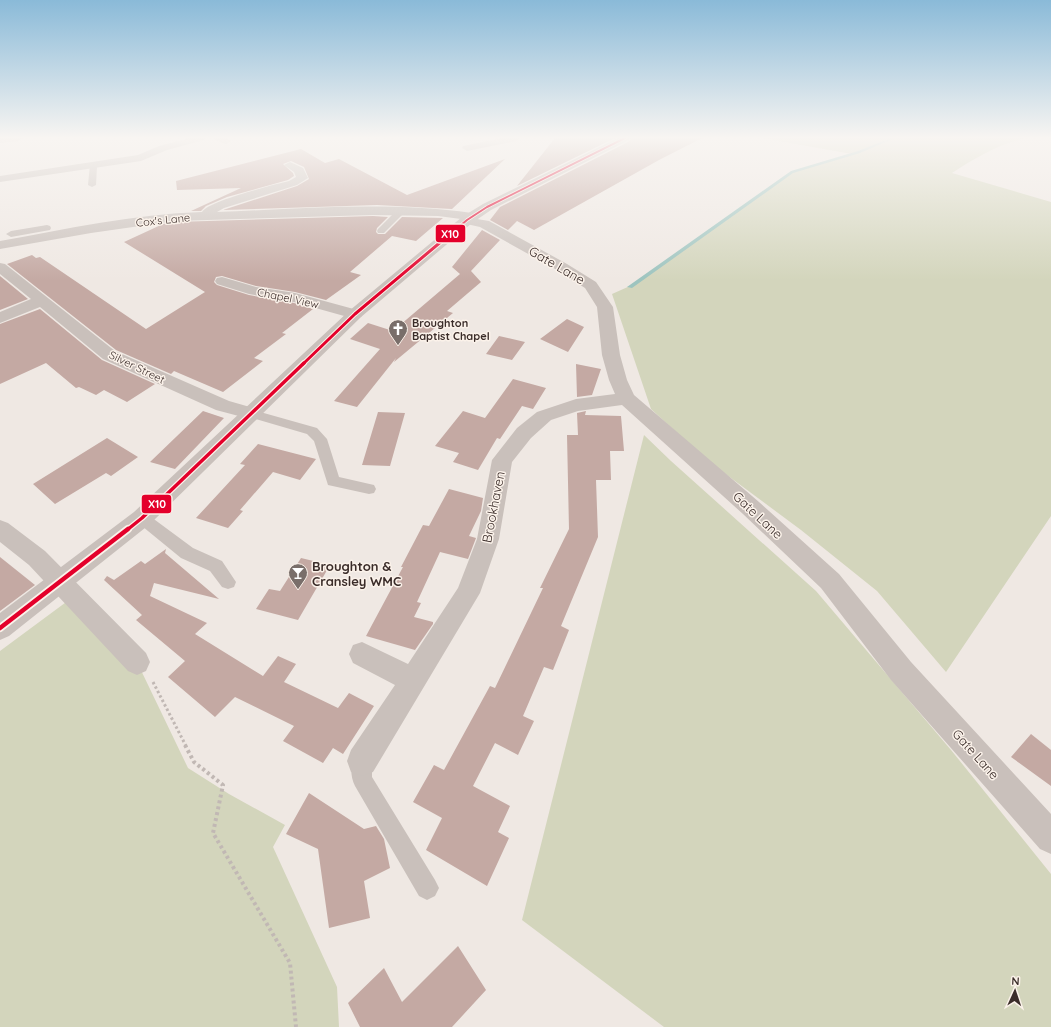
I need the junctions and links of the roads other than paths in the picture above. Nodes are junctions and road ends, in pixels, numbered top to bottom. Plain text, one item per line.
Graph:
1 (283, 186) edge
2 (529, 186) edge
3 (400, 212) junction
4 (206, 216) junction
5 (470, 218) junction
6 (47, 228) dead end
7 (381, 231) dead end
8 (6, 235) edge
9 (0, 245) edge
10 (0, 267) edge
11 (222, 281) dead end
12 (42, 300) junction
13 (355, 314) junction
14 (0, 318) edge
15 (626, 398) junction
16 (250, 413) junction
17 (369, 489) dead end
18 (142, 518) junction
19 (0, 529) edge
20 (228, 582) dead end
21 (60, 583) junction
22 (0, 628) edge
23 (362, 654) dead end
24 (137, 662) road end
25 (413, 680) junction
26 (362, 761) joint
27 (1051, 838) edge
28 (427, 888) dead end

1 - 4 street
2 - 5 street
3 - 4 street, Cox's Lane
3 - 5 street, Cox's Lane
3 - 7 lane
4 - 9 street, Cox's Lane
5 - 13 street
5 - 15 street, Gate Lane
6 - 8 lane
10 - 12 street, Silver Street
11 - 13 street, Chapel View
12 - 14 street
12 - 16 street, Silver Street
13 - 16 street
15 - 25 street, Brookhaven
15 - 27 street, Gate Lane
16 - 17 lane
16 - 18 street
18 - 20 lane
18 - 21 street
19 - 21 street
21 - 22 street
21 - 24 street
23 - 25 street
25 - 26 street, Brookhaven
26 - 28 lane

